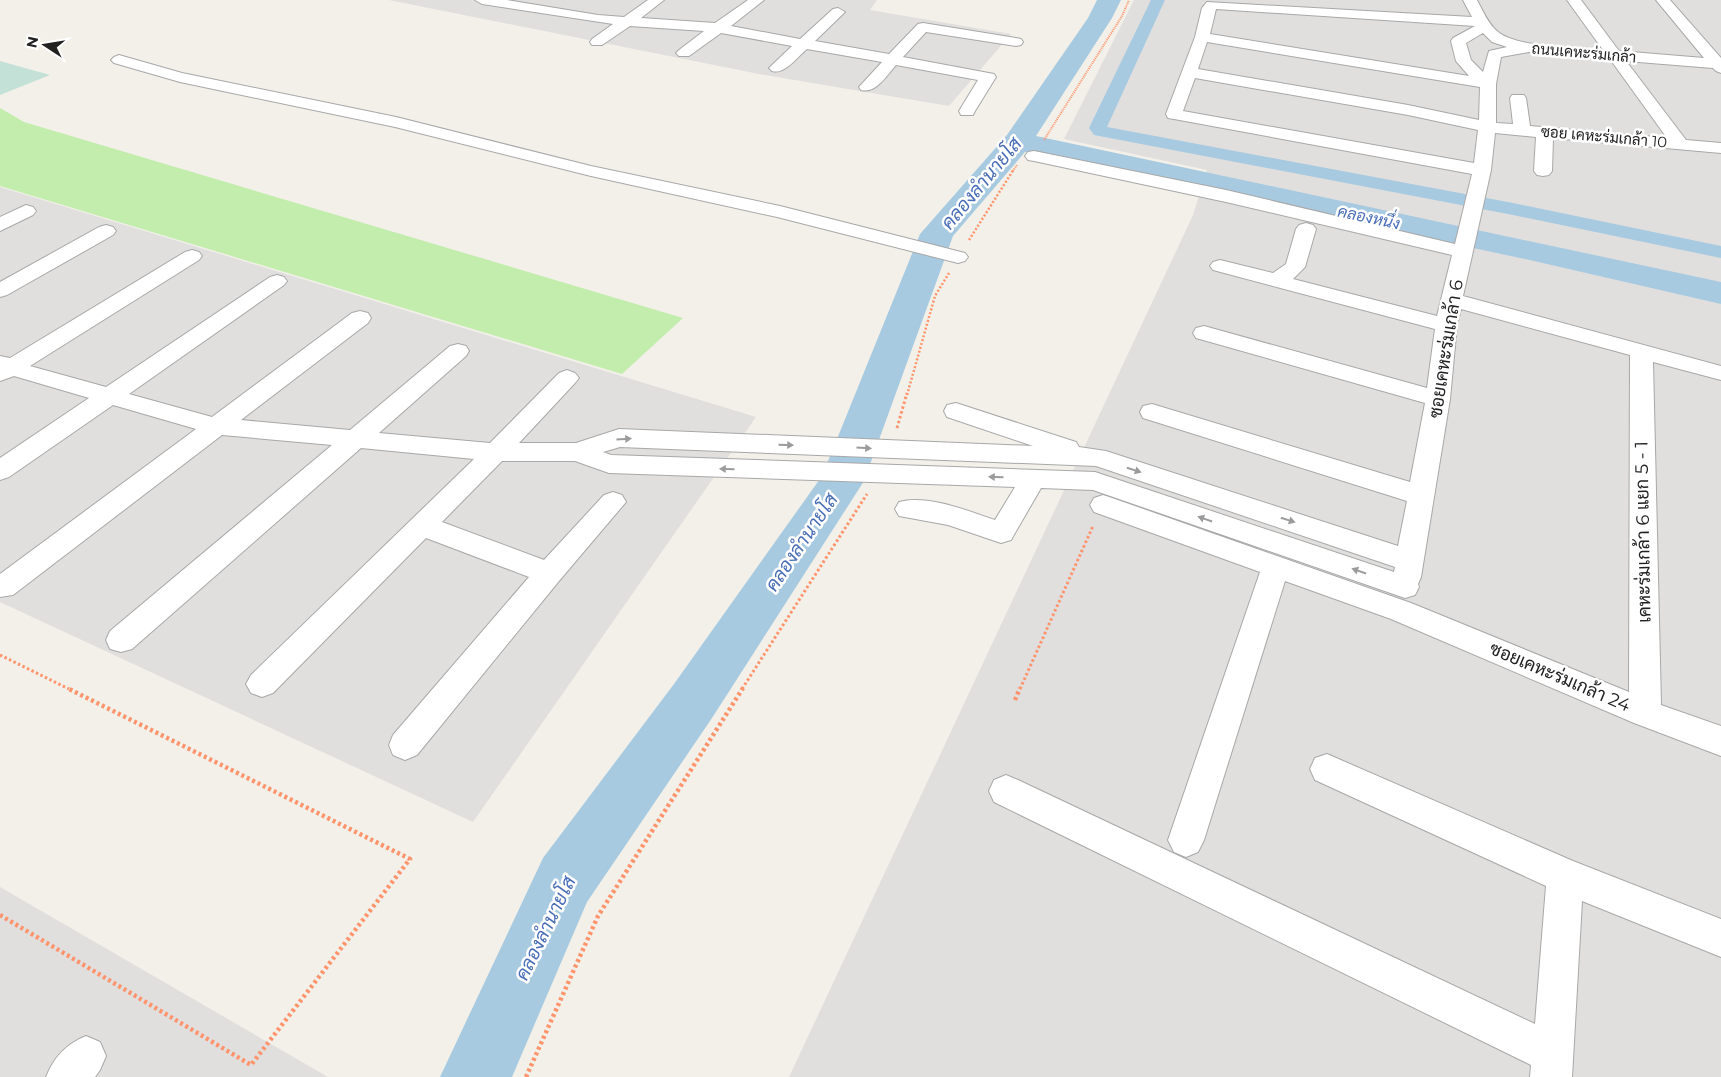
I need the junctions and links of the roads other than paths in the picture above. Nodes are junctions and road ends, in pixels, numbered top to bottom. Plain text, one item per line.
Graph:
1 (561, 0) edge
2 (657, 0) edge
3 (757, 0) edge
4 (1470, 0) edge
5 (1574, 0) edge
6 (1663, 0) edge
7 (489, 1) edge
8 (1254, 3) edge
9 (544, 11) junction
10 (838, 12) dead end
11 (628, 20) junction
12 (1483, 25) junction
13 (718, 28) junction
14 (1260, 33) junction
15 (1202, 37) junction
16 (597, 42) dead end
17 (1016, 42) dead end
18 (804, 44) junction
19 (1511, 45) junction
20 (1529, 48) junction
21 (684, 53) dead end
22 (1616, 56) junction
23 (119, 60) dead end
24 (892, 60) junction
25 (1464, 61) junction
26 (1720, 66) edge
27 (777, 68) dead end
28 (1188, 72) junction
29 (1487, 85) junction
30 (867, 87) dead end
31 (1518, 98) dead end
32 (968, 111) dead end
33 (1488, 127) junction
34 (1522, 130) junction
35 (1545, 132) junction
36 (1680, 144) junction
37 (1721, 148) edge
38 (1034, 156) road end
39 (1482, 170) junction
40 (1543, 171) dead end
41 (26, 211) dead end
42 (0, 224) edge
43 (1306, 229) dead end
44 (106, 231) dead end
45 (1463, 248) junction
46 (192, 256) dead end
47 (958, 257) road end
48 (1220, 266) dead end
49 (277, 281) dead end
50 (1276, 281) junction
51 (0, 291) edge
52 (1452, 300) junction
53 (360, 318) dead end
54 (1446, 325) junction
55 (1204, 333) dead end
56 (458, 351) dead end
57 (1642, 351) junction
58 (4, 369) edge
59 (1721, 373) edge
60 (567, 378) dead end
61 (107, 396) junction
62 (1438, 398) junction
63 (956, 411) dead end
64 (1152, 412) dead end
65 (216, 426) junction
66 (354, 440) junction
67 (496, 452) junction
68 (577, 452) junction
69 (1097, 457) junction
70 (927, 463) junction
71 (1061, 468) junction
72 (0, 471) edge
73 (1033, 479) junction
74 (1420, 495) junction
75 (613, 502) dead end
76 (1103, 505) road end
77 (908, 509) dead end
78 (421, 526) junction
79 (1410, 561) junction
80 (1276, 566) junction
81 (549, 573) junction
82 (3, 587) dead end
83 (1403, 599) junction
84 (121, 640) dead end
85 (262, 684) dead end
86 (1645, 712) junction
87 (1721, 741) edge
88 (404, 746) dead end
89 (1327, 769) dead end
90 (1006, 791) dead end
91 (1186, 840) dead end
92 (1565, 876) junction
93 (1721, 938) edge
94 (1552, 1066) edge

1 - 9 street
2 - 11 street
3 - 13 street
4 - 12 street, ถนนเคหะร่มเกล้า
5 - 22 street
6 - 26 street
7 - 9 street
8 - 12 street
8 - 14 street
8 - 15 street
9 - 11 street
10 - 18 street
11 - 13 street
11 - 16 street
12 - 19 street, ถนนเคหะร่มเกล้า
12 - 25 street
13 - 18 street
13 - 21 street
14 - 15 street
14 - 29 street
15 - 28 street
17 - 24 street
18 - 24 street
18 - 27 street
19 - 20 street, ถนนเคหะร่มเกล้า
19 - 25 street
20 - 22 street, ถนนเคหะร่มเกล้า
20 - 29 street, ซอยเคหะร่มเกล้า 6
22 - 26 street, ถนนเคหะร่มเกล้า
22 - 36 street
23 - 47 street
24 - 30 street
24 - 32 street
25 - 29 street
28 - 33 street, ซอย เคหะร่มเกล้า 10
28 - 39 street
29 - 33 street, ซอยเคหะร่มเกล้า 6
31 - 34 street
33 - 34 street, ซอย เคหะร่มเกล้า 10
33 - 39 street, ซอยเคหะร่มเกล้า 6
34 - 35 street, ซอย เคหะร่มเกล้า 10
35 - 36 street, ซอย เคหะร่มเกล้า 10
35 - 40 street
36 - 37 street, ซอย เคหะร่มเกล้า 10
38 - 45 street
39 - 45 street, ซอยเคหะร่มเกล้า 6
41 - 42 street
43 - 50 street
44 - 51 street
45 - 52 street, ซอยเคหะร่มเกล้า 6
46 - 58 street
48 - 50 street
49 - 61 street
50 - 54 street
52 - 54 street, ซอยเคหะร่มเกล้า 6
52 - 57 street
53 - 65 street
54 - 62 street, ซอยเคหะร่มเกล้า 6
55 - 62 street
56 - 66 street
57 - 59 street
57 - 86 street, เคหะร่มเกล้า 6 แยก 5 - 1
58 - 61 street
60 - 67 street
61 - 65 street
61 - 72 street
62 - 74 street, ซอยเคหะร่มเกล้า 6
63 - 69 street
64 - 74 street
65 - 66 street
65 - 82 street
66 - 67 street
66 - 84 street
67 - 68 street
67 - 78 street
70 -> 68 street
68 -> 70 street
69 - 71 street
69 -> 79 street
70 - 71 street
73 -> 70 street
71 - 73 street
83 -> 71 street
73 - 77 street
74 - 79 street, ซอยเคหะร่มเกล้า 6
75 - 81 street
76 - 80 street
78 - 81 street
78 - 85 street
79 - 83 street, ซอยเคหะร่มเกล้า 6
80 - 83 street
80 - 91 street
81 - 88 street
83 - 86 street, ซอยเคหะร่มเกล้า 24
86 - 87 street, ซอยเคหะร่มเกล้า 24
89 - 92 street
90 - 94 street
92 - 93 street
92 - 94 street

